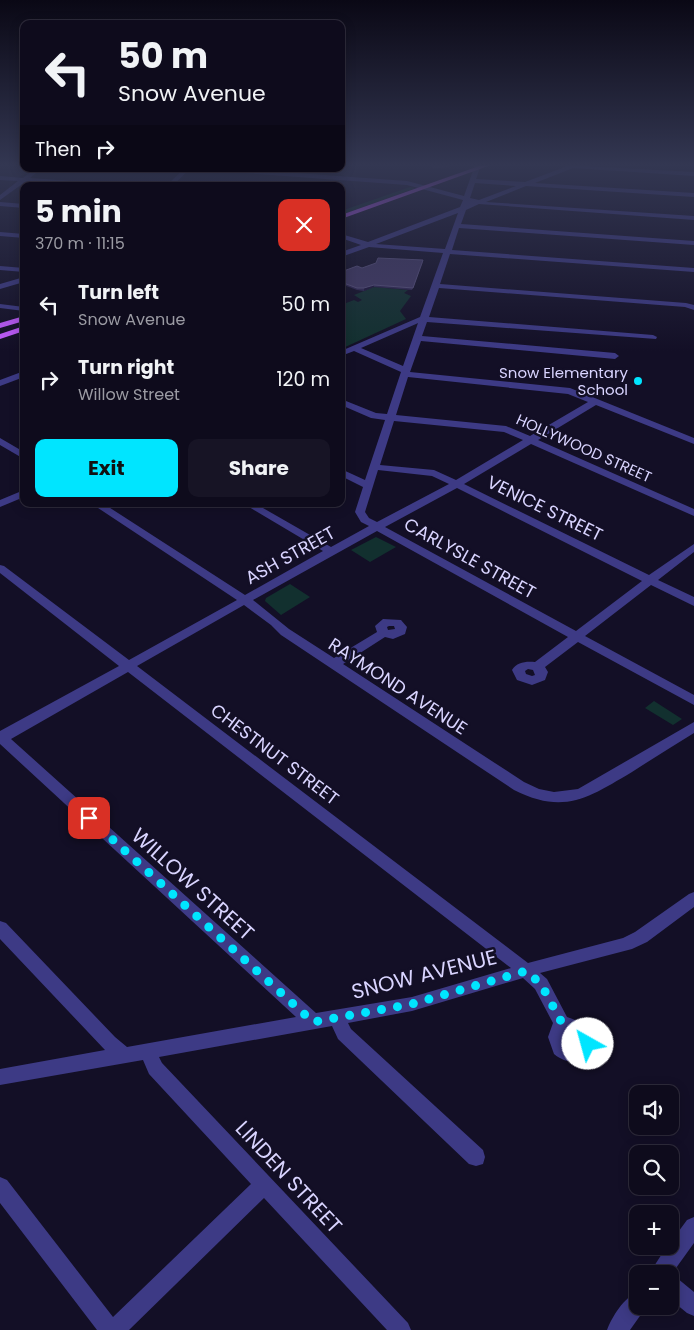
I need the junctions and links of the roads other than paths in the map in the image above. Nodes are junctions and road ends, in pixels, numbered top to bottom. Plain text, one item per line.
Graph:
1 (415, 227) edge
2 (457, 227) edge
3 (472, 227) edge
4 (0, 234) edge
5 (20, 236) edge
6 (345, 237) edge
7 (694, 243) edge
8 (368, 245) junction
9 (448, 252) junction
10 (345, 254) edge
11 (0, 268) edge
12 (20, 270) edge
13 (694, 270) edge
14 (20, 280) edge
15 (0, 286) edge
16 (437, 286) junction
17 (0, 306) edge
18 (20, 308) edge
19 (694, 308) edge
20 (20, 319) edge
21 (424, 319) junction
22 (0, 326) edge
23 (20, 329) edge
24 (0, 336) edge
25 (653, 337) dead end
26 (418, 338) junction
27 (354, 348) junction
28 (345, 352) edge
29 (615, 356) dead end
30 (406, 372) junction
31 (20, 376) edge
32 (0, 383) edge
33 (596, 401) junction
34 (345, 404) edge
35 (391, 418) junction
36 (530, 440) junction
37 (0, 441) edge
38 (694, 441) edge
39 (20, 454) edge
40 (374, 467) junction
41 (345, 474) edge
42 (457, 484) junction
43 (368, 486) junction
44 (20, 495) edge
45 (0, 504) edge
46 (102, 507) edge
47 (254, 507) edge
48 (694, 513) edge
49 (378, 527) junction
50 (694, 547) edge
51 (331, 551) junction
52 (0, 568) edge
53 (652, 581) junction
54 (245, 600) junction
55 (694, 602) edge
56 (379, 636) dead end
57 (576, 636) junction
58 (542, 663) dead end
59 (334, 664) junction
60 (128, 666) junction
61 (694, 701) edge
62 (694, 727) edge
63 (0, 738) edge
64 (694, 898) edge
65 (0, 928) edge
66 (526, 971) junction
67 (338, 1018) junction
68 (313, 1022) junction
69 (562, 1023) dead end
70 (149, 1052) junction
71 (124, 1055) junction
72 (0, 1077) edge
73 (476, 1157) dead end
74 (264, 1185) junction
75 (0, 1187) edge
76 (694, 1227) edge
77 (665, 1265) edge
78 (679, 1293) edge
79 (694, 1306) edge
80 (629, 1314) edge
81 (110, 1330) edge
82 (114, 1330) edge
83 (401, 1330) edge
84 (617, 1330) edge

1 - 8 street
2 - 9 street, CARLYSLE STREET
3 - 7 street
4 - 5 street
6 - 8 street
8 - 9 street
8 - 10 street
9 - 13 street
9 - 16 street, CARLYSLE STREET
11 - 12 street
14 - 15 street
16 - 19 street
16 - 21 street, CARLYSLE STREET
17 - 18 street
20 - 22 main road
21 - 25 street
21 - 26 street, CARLYSLE STREET
21 - 27 street
23 - 24 main road
26 - 29 street
26 - 30 street, CARLYSLE STREET
27 - 28 street
27 - 30 street
30 - 33 street
30 - 35 street, CARLYSLE STREET
31 - 32 street
33 - 36 street, ASH STREET
33 - 38 street
34 - 35 street, HOLLYWOOD STREET
35 - 36 street, HOLLYWOOD STREET
35 - 40 street, CARLYSLE STREET
36 - 42 street, ASH STREET
36 - 48 street, HOLLYWOOD STREET
37 - 39 street
40 - 42 street, VENICE STREET
40 - 43 street, CARLYSLE STREET
41 - 43 street
42 - 49 street, ASH STREET
42 - 53 street, VENICE STREET
43 - 49 street, CARLYSLE STREET
44 - 45 street
46 - 54 street, RAYMOND AVENUE
47 - 51 street
49 - 51 street, ASH STREET
49 - 57 street, CARLYSLE STREET
50 - 53 street
51 - 54 street, ASH STREET
52 - 60 street, CHESTNUT STREET
53 - 55 street, VENICE STREET
53 - 57 street
54 - 59 street, RAYMOND AVENUE
54 - 60 street, ASH STREET
56 - 59 street
57 - 58 street
57 - 61 street, CARLYSLE STREET
59 - 62 street, RAYMOND AVENUE
60 - 63 street, ASH STREET
60 - 66 street, CHESTNUT STREET
63 - 68 street, WILLOW STREET
64 - 66 street, SNOW AVENUE
65 - 71 street
66 - 67 street, SNOW AVENUE
66 - 69 street, CHESTNUT STREET
67 - 68 street, SNOW AVENUE
67 - 73 street
68 - 70 street, SNOW AVENUE
70 - 71 street, SNOW AVENUE
70 - 74 street, LINDEN STREET
71 - 72 street
74 - 82 street
74 - 83 street, LINDEN STREET
75 - 81 street
76 - 77 street
78 - 79 street
80 - 84 street

